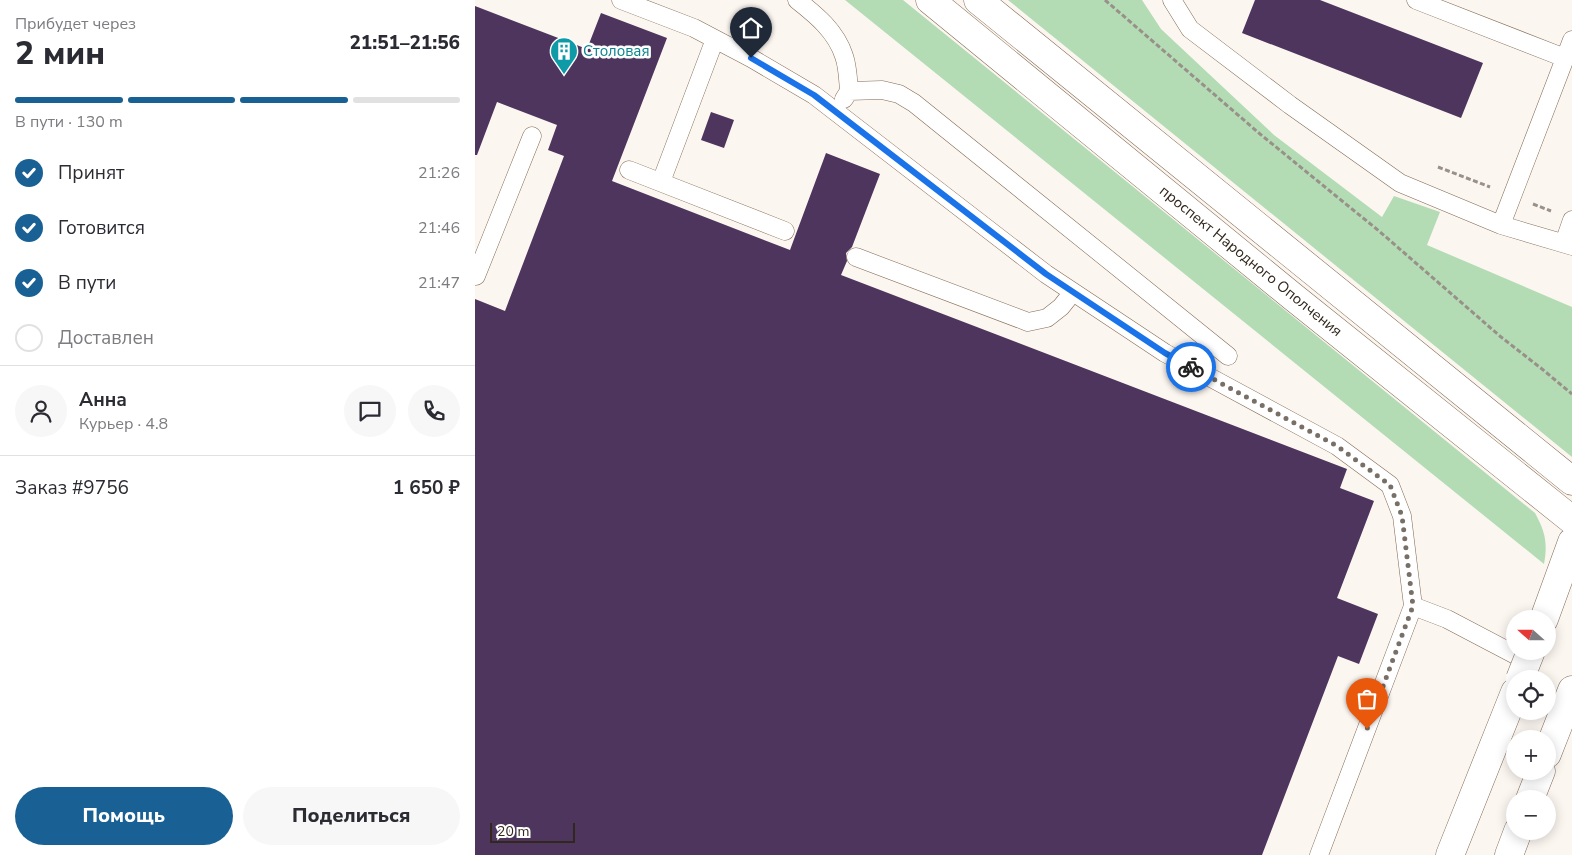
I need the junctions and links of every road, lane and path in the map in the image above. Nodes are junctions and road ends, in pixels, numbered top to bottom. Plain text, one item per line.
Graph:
1 (621, 0) edge
2 (797, 0) edge
3 (930, 0) edge
4 (979, 0) edge
5 (1105, 0) edge
6 (1172, 0) edge
7 (1416, 0) edge
8 (715, 39) junction
9 (1572, 40) edge
10 (1565, 58) junction
11 (849, 91) junction
12 (836, 112) junction
13 (532, 136) dead end
14 (629, 170) dead end
15 (661, 182) junction
16 (1572, 220) edge
17 (1501, 225) junction
18 (785, 231) dead end
19 (1568, 245) edge
20 (856, 257) dead end
21 (475, 275) edge
22 (1073, 292) junction
23 (1228, 356) dead end
24 (1572, 394) edge
25 (1572, 481) edge
26 (1572, 520) edge
27 (1572, 542) edge
28 (1413, 606) junction
29 (1547, 610) edge
30 (1527, 664) edge
31 (1572, 690) edge
32 (1506, 715) edge
33 (1556, 731) edge
34 (1515, 840) edge
35 (1319, 855) edge
36 (1450, 855) edge
37 (1509, 855) edge

1 - 8 lane
2 - 11 lane
3 - 26 main road, проспект Народного Ополчения
4 - 25 main road, проспект Народного Ополчения
5 - 24 path
6 - 17 lane
7 - 10 lane
8 - 12 lane
8 - 15 lane
9 - 10 lane
10 - 17 lane
11 - 12 lane
11 - 23 lane
12 - 22 lane
13 - 21 lane
14 - 15 lane
15 - 18 lane
16 - 19 lane
17 - 19 lane
20 - 22 lane
22 - 28 lane
27 - 29 main road
28 - 30 lane
28 - 35 lane
31 - 33 main road
32 - 36 main road
34 - 37 main road

